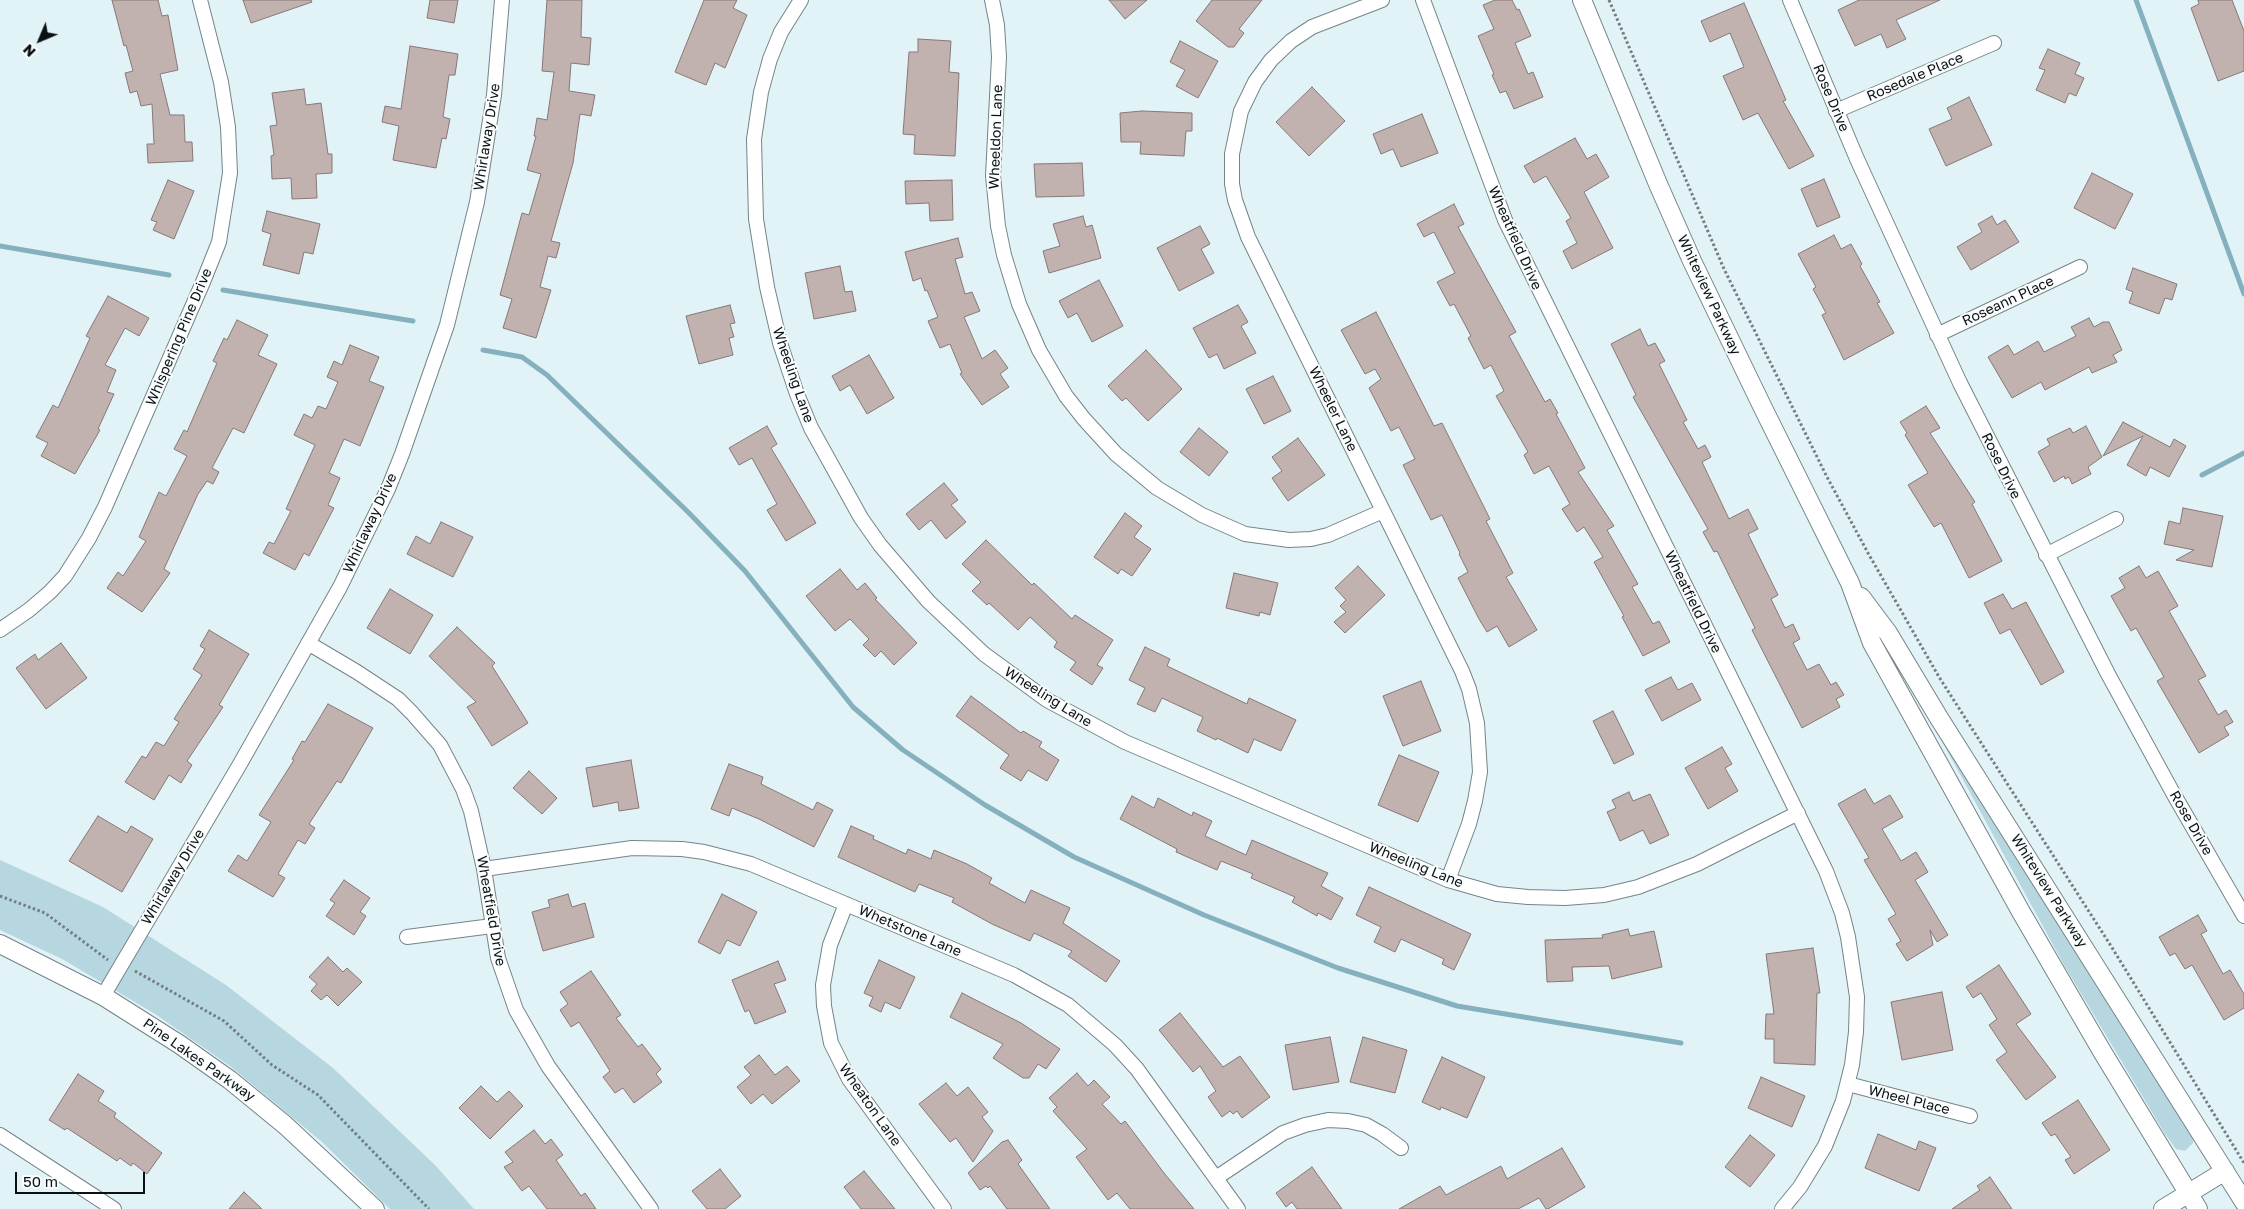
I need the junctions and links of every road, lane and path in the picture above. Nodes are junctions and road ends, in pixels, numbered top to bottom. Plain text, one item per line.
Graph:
1 (200, 0) edge
2 (502, 0) edge
3 (801, 0) edge
4 (992, 0) edge
5 (1382, 0) edge
6 (1422, 0) edge
7 (1582, 0) edge
8 (1609, 0) edge
9 (1790, 0) edge
10 (1994, 43) dead end
11 (1836, 111) junction
12 (2080, 267) dead end
13 (1937, 335) junction
14 (1383, 511) junction
15 (2116, 519) dead end
16 (2046, 555) junction
17 (1850, 583) junction
18 (0, 630) edge
19 (308, 643) junction
20 (1798, 812) junction
21 (484, 869) junction
22 (1448, 880) junction
23 (0, 896) edge
24 (846, 904) junction
25 (2244, 916) edge
26 (492, 926) junction
27 (407, 937) dead end
28 (0, 944) edge
29 (109, 960) dead end
30 (134, 970) dead end
31 (103, 996) junction
32 (1848, 1084) junction
33 (1970, 1116) dead end
34 (0, 1135) edge
35 (1401, 1148) dead end
36 (2244, 1163) edge
37 (2224, 1170) junction
38 (1216, 1178) junction
39 (2188, 1193) junction
40 (2244, 1202) edge
41 (114, 1209) edge
42 (375, 1209) edge
43 (430, 1209) edge
44 (651, 1209) edge
45 (944, 1209) edge
46 (1238, 1209) edge
47 (1782, 1209) edge
48 (2163, 1209) edge
49 (2198, 1209) edge

1 - 18 street, Whispering Pine Drive
2 - 19 street, Whirlaway Drive
3 - 22 street, Wheeling Lane
4 - 14 street, Wheeldon Lane
5 - 14 street, Wheeler Lane
6 - 20 street, Wheatfield Drive
7 - 17 street, Whiteview Parkway
8 - 36 path
9 - 11 street, Rose Drive
10 - 11 street, Rosedale Place
11 - 13 street, Rose Drive
12 - 13 street, Roseann Place
13 - 16 street, Rose Drive
14 - 22 street, Wheeler Lane
15 - 16 street
16 - 25 street, Rose Drive
17 - 37 street, Whiteview Parkway
17 - 39 street, Whiteview Parkway
19 - 21 street, Wheatfield Drive
19 - 31 street, Whirlaway Drive
20 - 22 street, Wheeling Lane
20 - 32 street, Wheatfield Drive
21 - 24 street, Whetstone Lane
21 - 26 street, Wheatfield Drive
23 - 29 path
24 - 38 street, Whetstone Lane
24 - 45 street, Wheaton Lane
26 - 27 street
26 - 44 street, Wheatfield Drive
28 - 31 street, Pine Lakes Parkway
30 - 43 path
31 - 42 street, Pine Lakes Parkway
32 - 33 street, Wheel Place
32 - 47 street, Wheatfield Drive
34 - 41 street
35 - 38 street
37 - 39 street
37 - 40 street, Whiteview Parkway
38 - 46 street, Whetstone Lane
39 - 48 street
39 - 49 street, Whiteview Parkway

